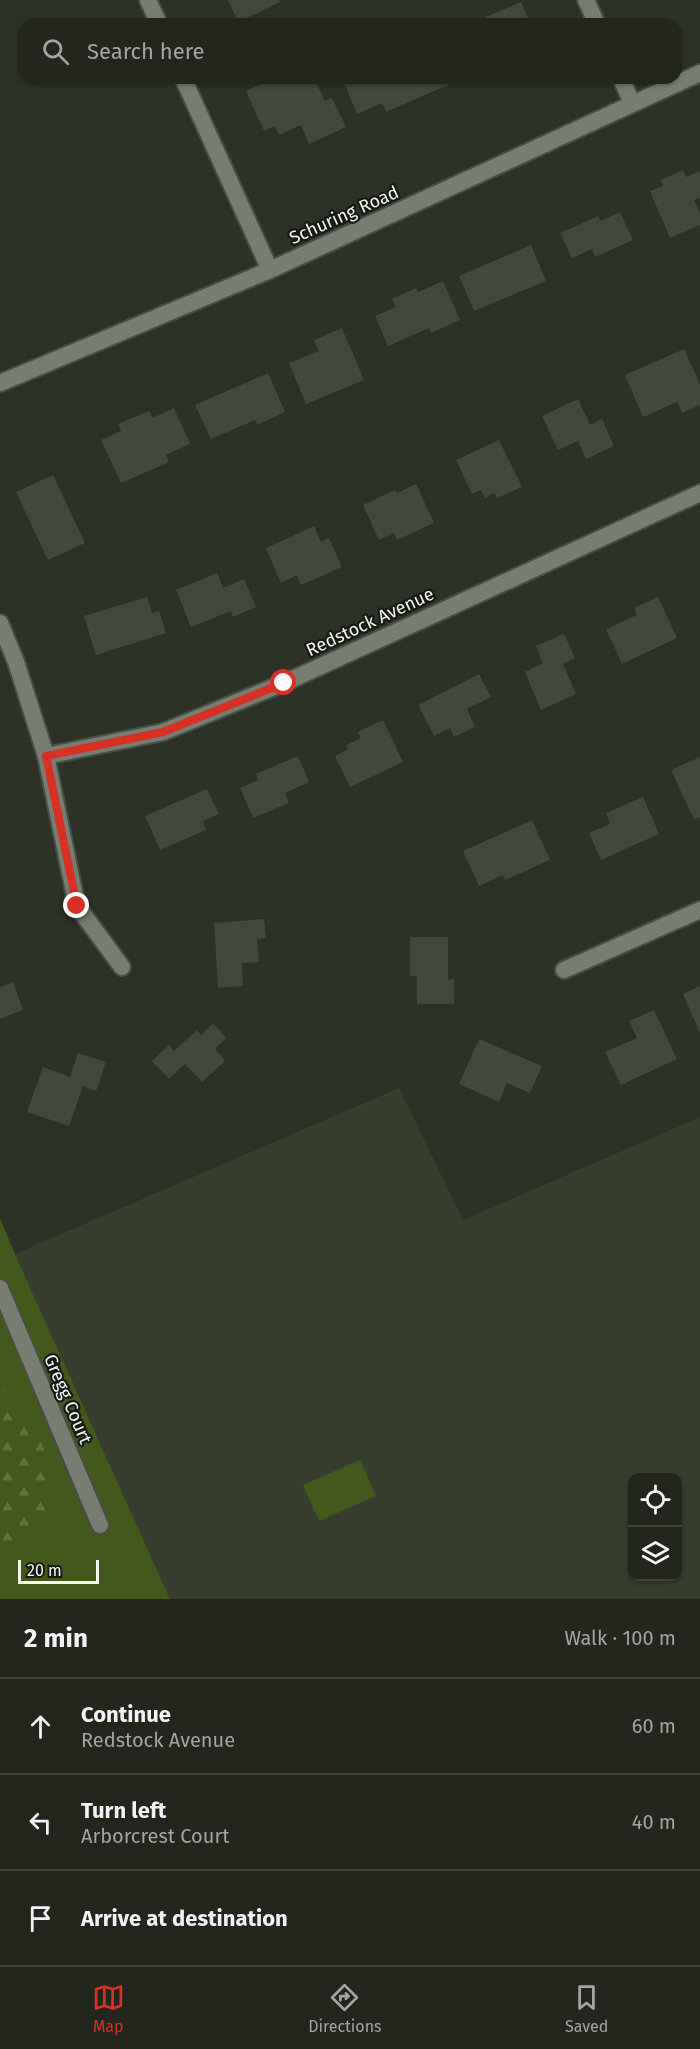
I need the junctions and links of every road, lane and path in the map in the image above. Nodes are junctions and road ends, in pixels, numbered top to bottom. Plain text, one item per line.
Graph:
1 (148, 0) edge
2 (586, 0) edge
3 (156, 18) edge
4 (594, 18) edge
5 (700, 73) edge
6 (682, 81) edge
7 (186, 84) edge
8 (624, 84) edge
9 (675, 84) edge
10 (632, 103) junction
11 (270, 270) junction
12 (0, 383) edge
13 (700, 493) edge
14 (0, 623) edge
15 (46, 756) junction
16 (700, 910) edge
17 (122, 968) dead end
18 (564, 970) dead end
19 (0, 1288) edge
20 (100, 1525) dead end

1 - 3 street
2 - 4 street
5 - 6 street, Schuring Road
7 - 11 street
8 - 10 street
9 - 10 street, Schuring Road
10 - 11 street, Schuring Road
11 - 12 street, Schuring Road
13 - 15 street, Redstock Avenue
14 - 15 street
15 - 17 street
16 - 18 street
19 - 20 street, Gregg Court

